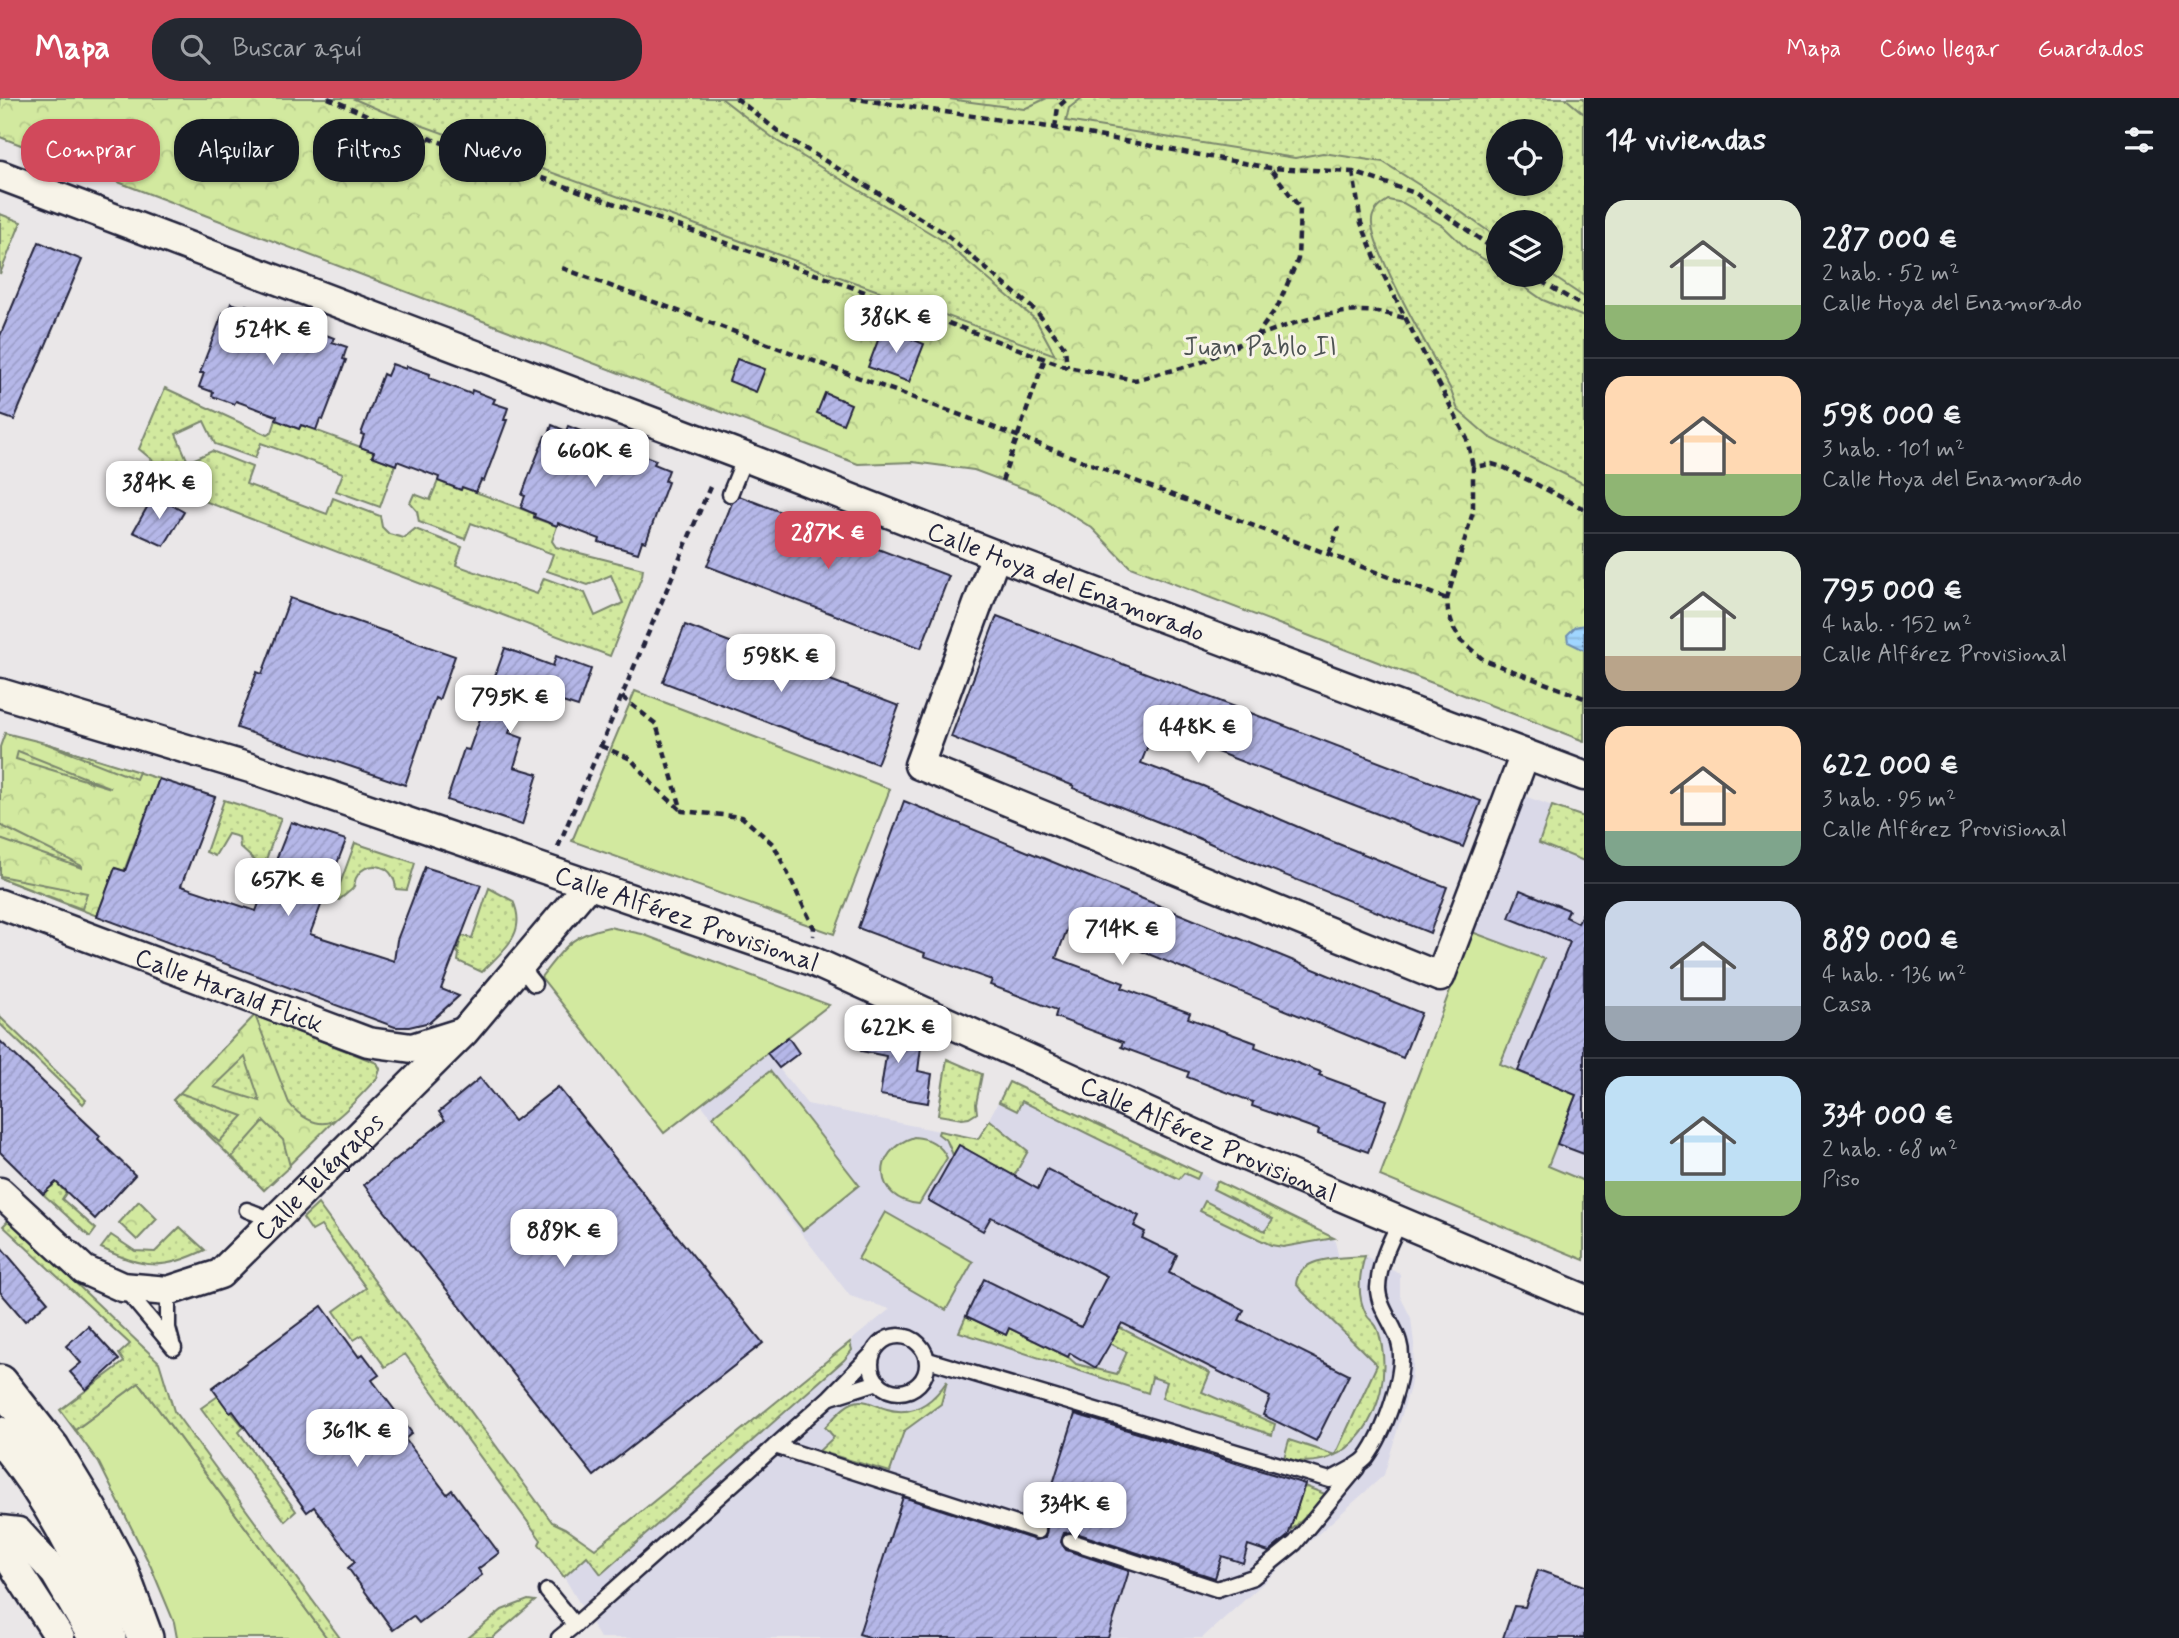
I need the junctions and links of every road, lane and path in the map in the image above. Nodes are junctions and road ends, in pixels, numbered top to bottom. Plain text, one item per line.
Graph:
1 (328, 98) edge
2 (736, 98) edge
3 (850, 98) edge
4 (1068, 98) edge
5 (1055, 128) junction
6 (1270, 167) junction
7 (1353, 172) junction
8 (1, 180) edge
9 (1486, 243) edge
10 (562, 268) dead end
11 (1551, 287) edge
12 (1584, 307) edge
13 (1405, 318) junction
14 (1256, 336) junction
15 (1045, 358) junction
16 (1067, 366) junction
17 (1017, 436) junction
18 (736, 454) junction
19 (1473, 467) junction
20 (1002, 481) dead end
21 (730, 494) dead end
22 (1584, 509) edge
23 (1339, 527) dead end
24 (1329, 554) junction
25 (996, 555) junction
26 (1447, 598) junction
27 (0, 693) edge
28 (622, 697) junction
29 (1584, 698) edge
30 (601, 746) junction
31 (1525, 754) junction
32 (1584, 776) edge
33 (682, 811) junction
34 (548, 870) junction
35 (587, 886) junction
36 (21, 917) edge
37 (811, 961) junction
38 (464, 1032) junction
39 (0, 1192) edge
40 (247, 1210) dead end
41 (273, 1220) junction
42 (1400, 1222) junction
43 (122, 1287) junction
44 (168, 1291) junction
45 (1584, 1298) edge
46 (873, 1354) junction
47 (928, 1360) junction
48 (878, 1382) junction
49 (0, 1384) edge
50 (830, 1397) junction
51 (0, 1436) edge
52 (775, 1446) junction
53 (1365, 1459) junction
54 (1329, 1480) junction
55 (1334, 1496) junction
56 (0, 1530) edge
57 (1038, 1531) dead end
58 (1070, 1541) dead end
59 (0, 1545) edge
60 (547, 1591) dead end
61 (575, 1625) junction
62 (61, 1638) edge
63 (93, 1638) edge
64 (108, 1638) edge
65 (145, 1638) edge
66 (559, 1638) edge

1 - 15 path
2 - 16 path
3 - 5 path
4 - 5 path
5 - 6 path
6 - 7 path
6 - 14 path
7 - 9 path
7 - 13 path
8 - 18 street, Calle Hoya del Enamorado
10 - 17 path
11 - 12 path
13 - 14 path
13 - 19 path
14 - 16 path
15 - 16 path
15 - 17 path
17 - 20 path
17 - 24 path
18 - 21 lane
18 - 25 street, Calle Hoya del Enamorado
18 - 28 path
19 - 22 path
19 - 26 path
23 - 24 path
24 - 26 path
25 - 31 street, Calle Hoya del Enamorado
25 - 31 street
26 - 29 path
27 - 34 street, Calle Alférez Provisional
28 - 30 path
28 - 33 path
30 - 33 path
30 - 34 path
31 - 32 street, Calle Hoya del Enamorado
33 - 37 path
34 - 35 street, Calle Alférez Provisional
35 - 37 street, Calle Alférez Provisional
35 - 38 street, Calle Telégrafos
36 - 38 street, Calle Harald Flick
37 - 42 street, Calle Alférez Provisional
38 - 41 street, Calle Telégrafos
39 - 43 street, Calle Telégrafos
40 - 41 lane
41 - 44 street, Calle Telégrafos
42 - 45 street, Calle Alférez Provisional
42 - 53 lane
43 - 44 street, Calle Telégrafos
43 - 44 lane
46 - 47 lane
46 - 48 lane
46 - 50 lane
47 - 48 lane
47 - 54 lane
48 - 50 lane
49 - 65 street
50 - 52 lane
51 - 64 street
52 - 57 lane
52 - 61 lane
53 - 54 lane
53 - 55 lane
54 - 55 lane
55 - 58 lane
56 - 63 street
59 - 62 street
60 - 61 lane
61 - 66 lane

